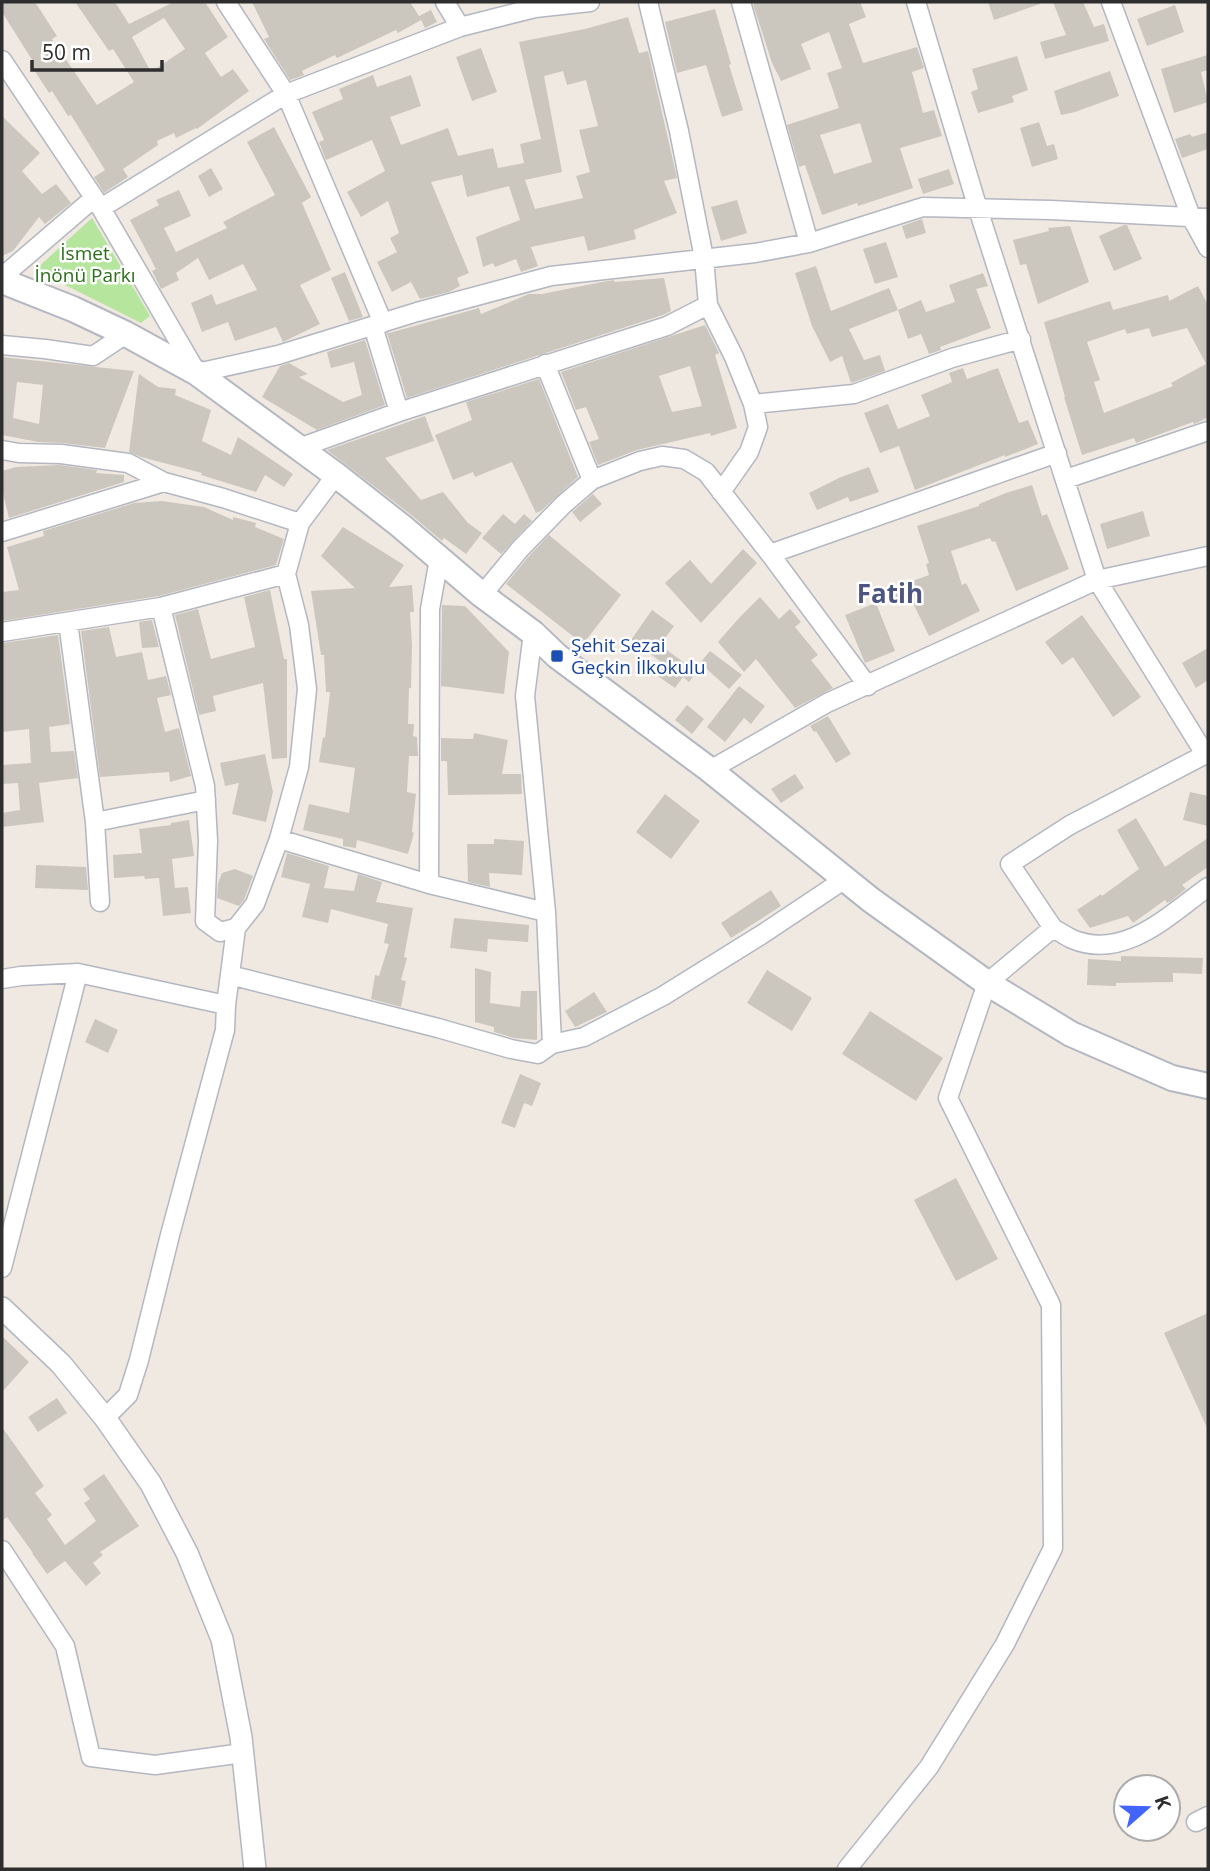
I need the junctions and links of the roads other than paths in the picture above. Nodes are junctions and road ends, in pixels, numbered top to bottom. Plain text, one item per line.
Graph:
1 (226, 2) edge
2 (445, 2) edge
3 (590, 2) edge
4 (648, 2) edge
5 (741, 2) edge
6 (916, 2) edge
7 (1111, 2) edge
8 (460, 27) junction
9 (2, 60) edge
10 (286, 94) junction
11 (98, 203) junction
12 (978, 209) junction
13 (1200, 218) edge
14 (809, 243) junction
15 (1208, 248) edge
16 (704, 258) junction
17 (2, 279) edge
18 (708, 305) junction
19 (378, 325) junction
20 (126, 334) junction
21 (1021, 339) junction
22 (2, 345) edge
23 (545, 364) junction
24 (197, 373) junction
25 (753, 404) junction
26 (399, 412) junction
27 (1208, 431) edge
28 (299, 448) junction
29 (10, 452) edge
30 (1057, 453) junction
31 (2, 461) edge
32 (336, 475) junction
33 (1066, 479) junction
34 (592, 480) junction
35 (164, 482) junction
36 (721, 492) junction
37 (300, 523) junction
38 (2, 532) edge
39 (770, 554) junction
40 (1208, 556) edge
41 (439, 559) junction
42 (286, 574) junction
43 (1097, 580) junction
44 (482, 595) junction
45 (161, 607) junction
46 (68, 622) junction
47 (2, 632) edge
48 (533, 633) junction
49 (868, 685) junction
50 (1207, 754) edge
51 (710, 770) junction
52 (206, 800) junction
53 (95, 822) junction
54 (279, 839) junction
55 (845, 879) junction
56 (429, 884) junction
57 (1208, 887) edge
58 (100, 902) dead end
59 (546, 912) junction
60 (236, 928) junction
61 (1053, 928) junction
62 (78, 973) junction
63 (230, 975) junction
64 (2, 979) edge
65 (987, 983) junction
66 (226, 1005) junction
67 (552, 1044) junction
68 (1208, 1086) edge
69 (2, 1268) edge
70 (2, 1308) edge
71 (105, 1418) junction
72 (2, 1550) edge
73 (243, 1753) junction
74 (255, 1869) edge
75 (847, 1869) edge

1 - 10 street
2 - 8 street
3 - 8 street
4 - 16 street
5 - 14 street
6 - 12 street
7 - 13 street
8 - 10 street
9 - 11 street
10 - 11 street
10 - 19 street
11 - 17 street
11 - 24 street
12 - 13 street
12 - 14 street
12 - 21 street
13 - 15 street
14 - 16 street
16 - 18 street
16 - 19 street
17 - 20 main road
18 - 23 street
18 - 25 street
19 - 24 street
19 - 26 street
20 - 22 street
20 - 24 main road
21 - 25 street
21 - 30 street
23 - 26 street
23 - 34 street
24 - 28 main road
25 - 36 street
26 - 28 street
27 - 33 street
28 - 32 main road
29 - 31 street
29 - 35 street
30 - 33 street
30 - 39 street
32 - 37 street
32 - 41 main road
33 - 43 street
34 - 36 street
34 - 44 street
35 - 37 street
35 - 38 street
36 - 39 street
37 - 42 street
39 - 49 street
40 - 43 street
41 - 44 main road
41 - 56 street
42 - 45 street
42 - 54 street
43 - 49 street
43 - 50 street
44 - 48 main road
45 - 46 street
45 - 52 street
46 - 47 street
46 - 53 street
48 - 51 main road
48 - 59 street
49 - 51 street
50 - 61 street
51 - 55 main road
52 - 53 street
52 - 60 street
53 - 58 street
54 - 56 street
54 - 60 street
55 - 65 main road
55 - 67 street
56 - 59 street
57 - 61 street
59 - 67 street
60 - 63 street
61 - 65 street
62 - 64 street
62 - 66 street
62 - 69 street
63 - 66 street
63 - 67 street
65 - 68 main road
65 - 75 street
66 - 71 street
70 - 71 street
71 - 73 street
72 - 73 street
73 - 74 street

